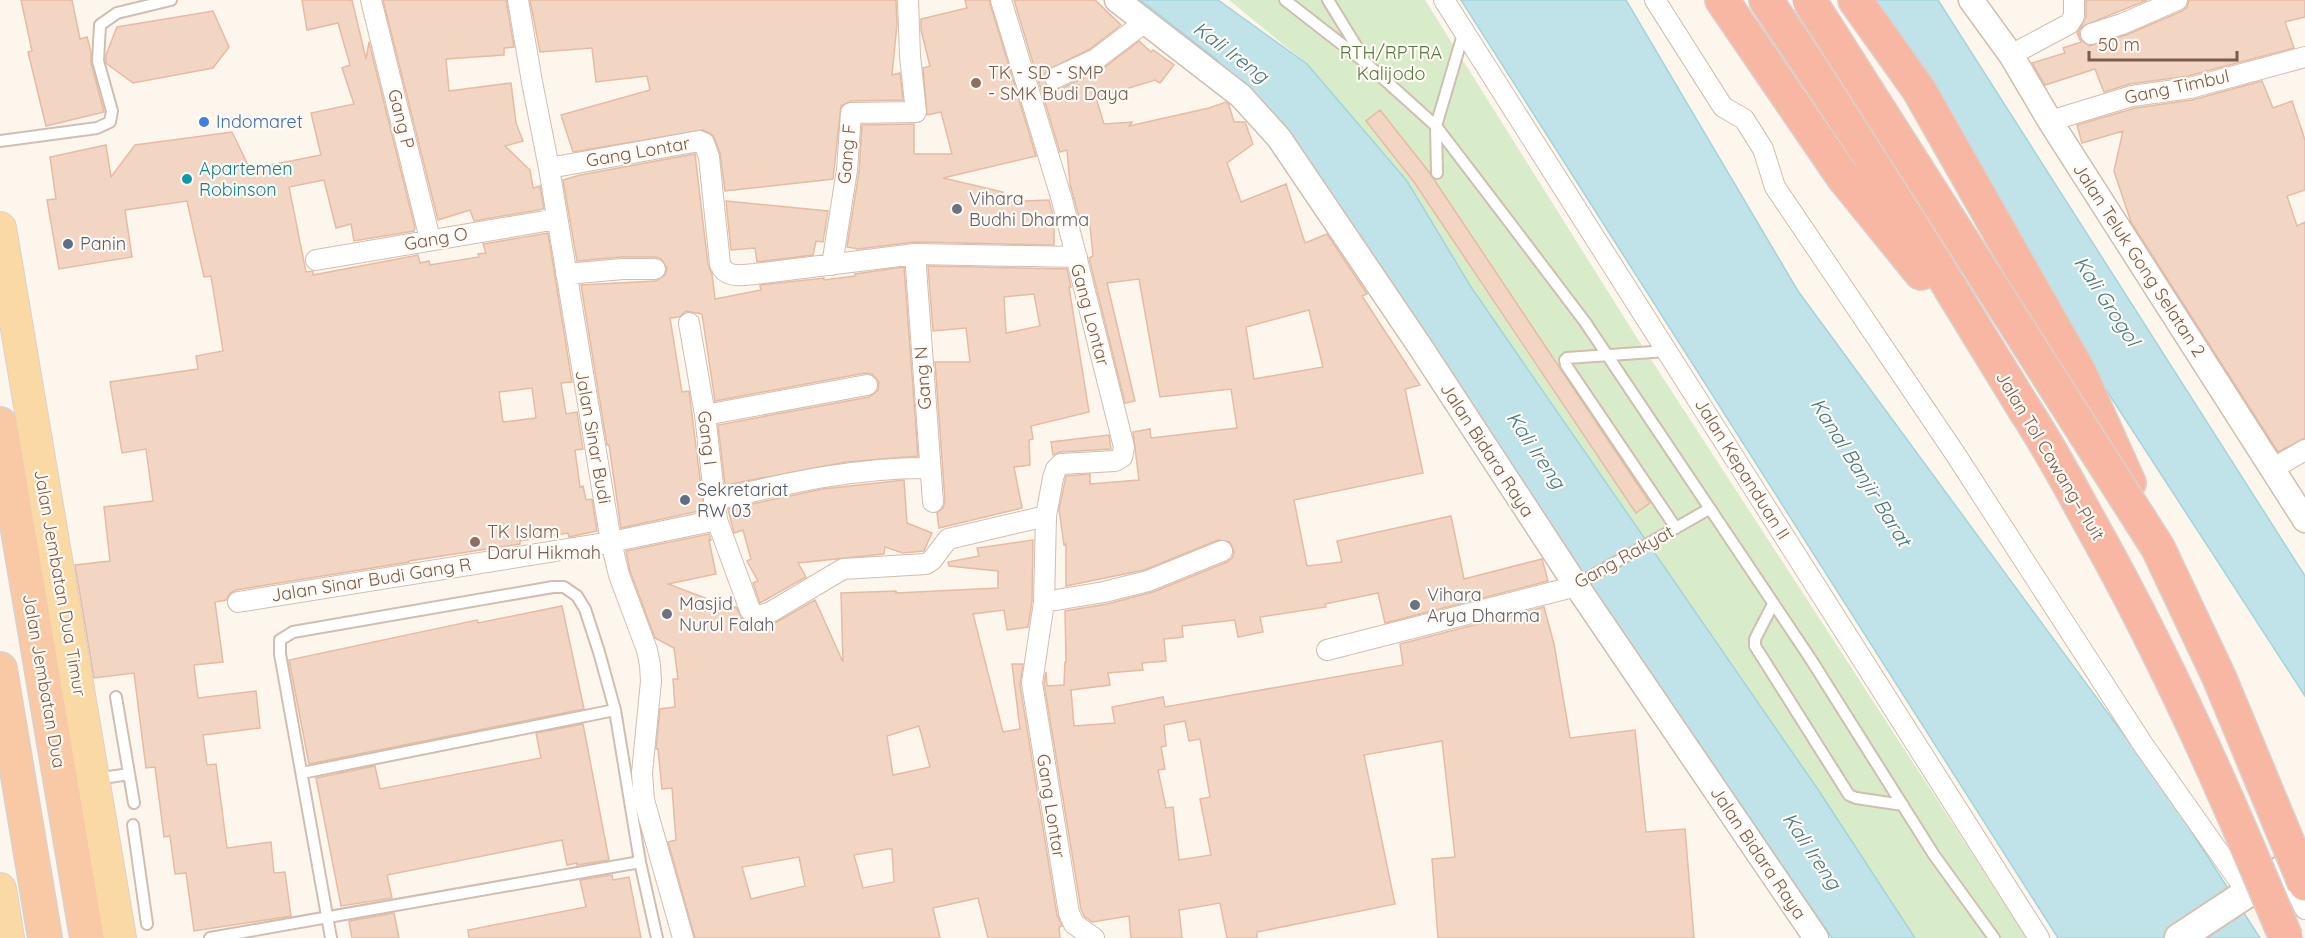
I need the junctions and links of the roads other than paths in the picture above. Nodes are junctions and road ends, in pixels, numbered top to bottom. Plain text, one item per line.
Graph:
1 (171, 0) edge
2 (371, 0) edge
3 (518, 0) edge
4 (908, 0) edge
5 (1001, 0) edge
6 (1117, 0) edge
7 (1285, 0) edge
8 (1328, 0) edge
9 (1444, 0) edge
10 (1655, 0) edge
11 (1722, 0) edge
12 (1766, 0) edge
13 (1809, 0) edge
14 (1855, 0) edge
15 (1971, 0) edge
16 (2074, 0) edge
17 (2177, 0) edge
18 (1145, 22) junction
19 (1464, 31) junction
20 (2091, 34) dead end
21 (2011, 55) junction
22 (2305, 57) edge
23 (1366, 63) junction
24 (1055, 78) dead end
25 (2050, 121) junction
26 (1436, 126) junction
27 (0, 141) edge
28 (549, 168) junction
29 (1437, 173) dead end
30 (556, 219) junction
31 (0, 228) edge
32 (430, 239) junction
33 (915, 254) junction
34 (1077, 257) junction
35 (316, 260) dead end
36 (832, 265) junction
37 (655, 270) dead end
38 (566, 274) junction
39 (689, 323) dead end
40 (1667, 351) junction
41 (1607, 356) junction
42 (1995, 363) junction
43 (867, 385) dead end
44 (705, 416) junction
45 (0, 424) edge
46 (2305, 450) edge
47 (930, 468) junction
48 (2272, 469) junction
49 (714, 500) junction
50 (933, 502) dead end
51 (1709, 509) junction
52 (1046, 516) junction
53 (717, 520) junction
54 (2305, 520) edge
55 (1676, 528) junction
56 (611, 542) junction
57 (2158, 548) junction
58 (1222, 551) dead end
59 (1579, 583) junction
60 (238, 602) dead end
61 (1044, 602) junction
62 (1773, 604) junction
63 (1327, 650) dead end
64 (0, 669) edge
65 (116, 697) dead end
66 (615, 710) junction
67 (302, 773) junction
68 (129, 774) junction
69 (93, 780) junction
70 (134, 803) dead end
71 (1903, 805) junction
72 (133, 825) dead end
73 (640, 862) junction
74 (2294, 881) edge
75 (0, 889) edge
76 (2244, 901) junction
77 (131, 915) edge
78 (327, 918) junction
79 (8, 938) edge
80 (45, 938) edge
81 (87, 938) edge
82 (210, 938) edge
83 (330, 938) edge
84 (657, 938) edge
85 (683, 938) edge
86 (1094, 938) edge
87 (1816, 938) edge
88 (1994, 938) edge
89 (2039, 938) edge
90 (2179, 938) edge
91 (2211, 938) edge
92 (2286, 938) edge
93 (2301, 938) edge

1 - 27 lane
2 - 32 street, Gang P
3 - 28 street, Jalan Sinar Budi
4 - 36 street, Gang F
5 - 34 street
6 - 18 street, Jalan Bidara Raya
7 - 23 lane
8 - 23 lane
9 - 19 street, Jalan Kepanduan II
10 - 76 street
11 - 42 highway
12 - 42 highway, Jalan Tol Cawang–Pluit
13 - 57 highway, bridge
14 - 57 highway, bridge
15 - 21 street, Jalan Teluk Gong Selatan 2
16 - 21 street
17 - 20 street
18 - 24 street
18 - 59 street, Jalan Bidara Raya
19 - 26 lane
19 - 40 street, Jalan Kepanduan II
21 - 25 street, Jalan Teluk Gong Selatan 2
22 - 25 street, Gang Timbul
23 - 26 lane
25 - 48 street, Jalan Teluk Gong Selatan 2
26 - 29 lane
26 - 41 lane
28 - 30 street, Jalan Sinar Budi
28 - 36 street, Gang Lontar
30 - 32 street, Gang O
30 - 38 street, Jalan Sinar Budi
31 - 69 main road, Jalan Jembatan Dua Timur
32 - 35 street, Gang O
33 - 34 street, Gang Lontar
33 - 36 street, Gang Lontar
33 - 47 street, Gang N
34 - 52 street, Gang Lontar
37 - 38 street
38 - 56 street, Jalan Sinar Budi
39 - 44 street, Gang I
40 - 41 lane
40 - 89 street, Jalan Kepanduan II
41 - 51 lane
41 - 55 lane
42 - 92 highway, Jalan Tol Cawang–Pluit, bridge
43 - 44 street
44 - 49 street, Gang I
45 - 81 highway, Jalan Jembatan Dua
46 - 48 street
47 - 49 street
47 - 50 street, Gang N
48 - 54 street, Jalan Teluk Gong Selatan 2
49 - 53 street, Gang I
51 - 55 lane, Gang Rakyat
51 - 62 lane
52 - 53 street, Gang I
52 - 61 street, Gang Lontar
53 - 56 street, Jalan Sinar Budi Gang R
55 - 59 lane, Gang Rakyat
56 - 60 street, Jalan Sinar Budi Gang R
56 - 85 street, Jalan Sinar Budi
57 - 74 highway, bridge
58 - 61 street
59 - 63 street, Gang Rakyat
59 - 87 street, Jalan Bidara Raya
61 - 86 street, Gang Lontar
62 - 71 lane
62 - 71 lane
64 - 80 highway
65 - 68 lane
66 - 67 lane
66 - 67 lane
66 - 73 lane
67 - 78 lane
68 - 69 lane
68 - 70 lane
69 - 77 main road, Jalan Jembatan Dua Timur
71 - 88 lane
72 - 77 lane
73 - 78 lane
73 - 84 lane
74 - 76 main road
74 - 93 street
75 - 79 main road
76 - 90 main road
76 - 91 main road
78 - 82 lane
78 - 83 lane

